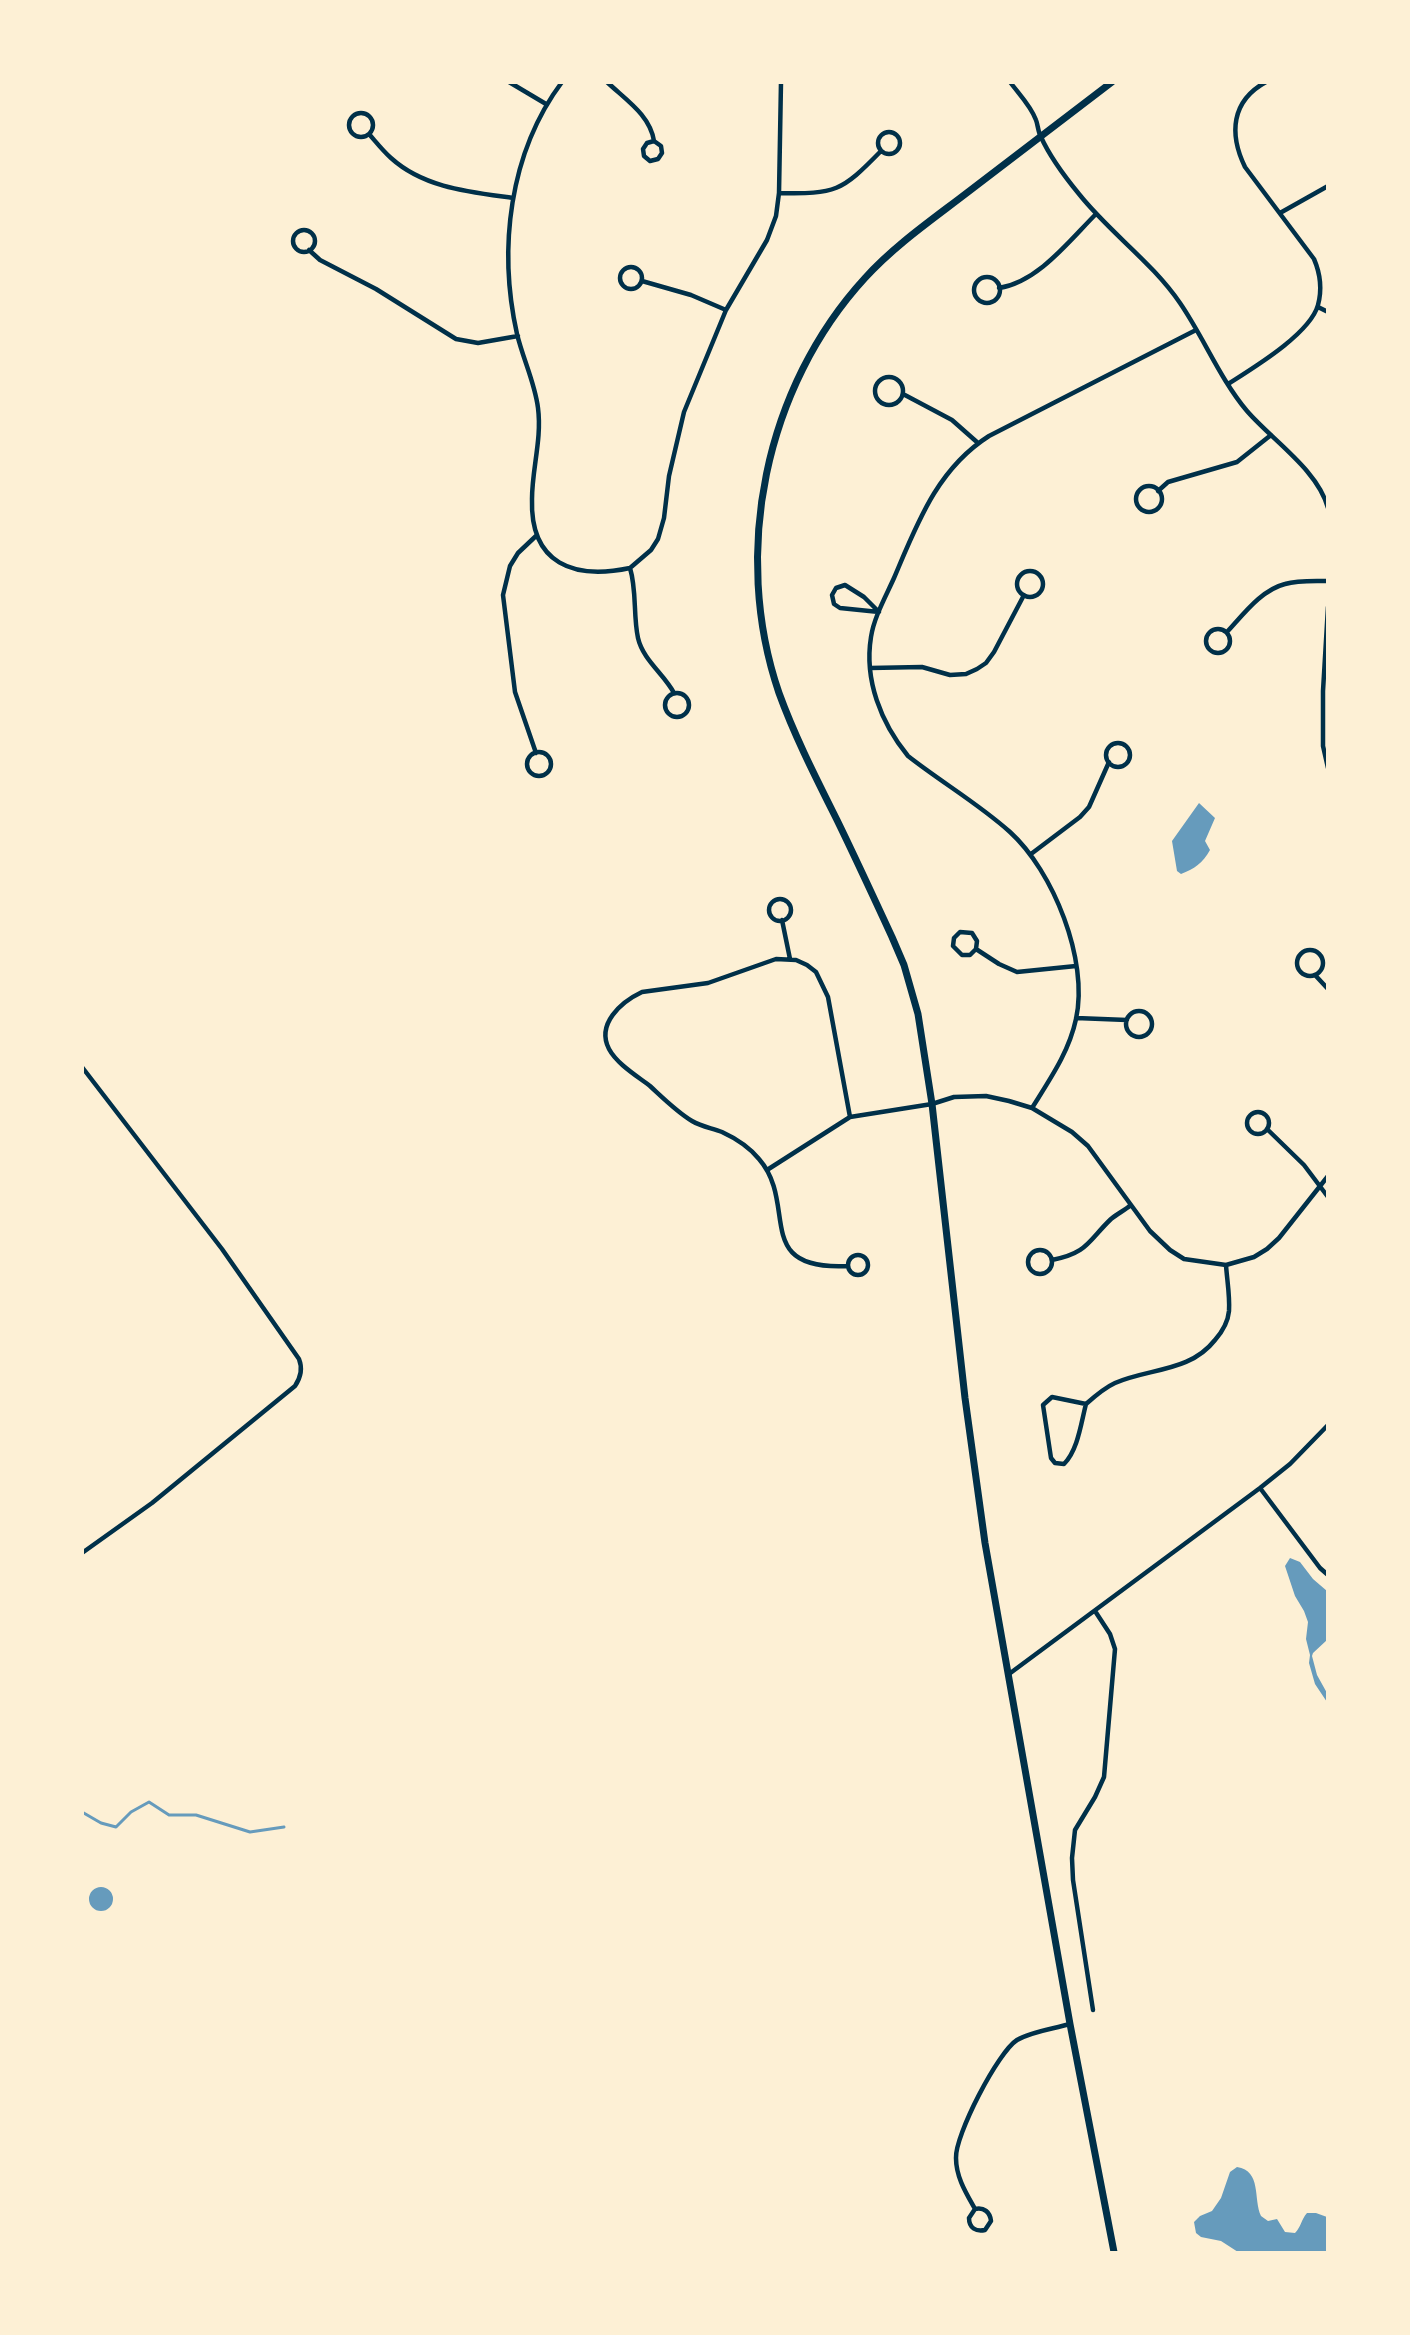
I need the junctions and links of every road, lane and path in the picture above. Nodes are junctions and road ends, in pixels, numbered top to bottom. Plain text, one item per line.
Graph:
1 (508, 82) edge
2 (562, 82) edge
3 (607, 82) edge
4 (781, 82) edge
5 (1010, 82) edge
6 (1112, 82) edge
7 (1266, 82) edge
8 (546, 104) junction
9 (369, 134) junction
10 (1040, 137) junction
11 (654, 141) junction
12 (881, 151) junction
13 (1328, 186) edge
14 (779, 193) junction
15 (513, 198) junction
16 (1280, 213) junction
17 (1096, 214) junction
18 (309, 250) junction
19 (642, 280) junction
20 (999, 288) junction
21 (1318, 307) junction
22 (726, 310) junction
23 (1328, 312) edge
24 (1196, 330) junction
25 (518, 336) junction
26 (1228, 384) junction
27 (903, 394) junction
28 (1271, 435) junction
29 (978, 443) junction
30 (1158, 491) junction
31 (1328, 508) edge
32 (537, 536) junction
33 (630, 568) junction
34 (1328, 581) edge
35 (1024, 595) junction
36 (1328, 607) edge
37 (879, 612) junction
38 (1227, 632) junction
39 (870, 668) junction
40 (1325, 691) edge
41 (674, 693) junction
42 (536, 753) junction
43 (1109, 762) junction
44 (1328, 768) edge
45 (1031, 854) junction
46 (782, 920) junction
47 (976, 949) junction
48 (790, 959) junction
49 (1076, 966) junction
50 (1315, 975) junction
51 (1328, 989) edge
52 (1076, 1018) junction
53 (1127, 1020) junction
54 (82, 1067) edge
55 (932, 1104) junction
56 (1032, 1108) junction
57 (850, 1117) junction
58 (1267, 1129) junction
59 (767, 1170) junction
60 (1328, 1176) edge
61 (1318, 1186) junction
62 (1328, 1197) edge
63 (1131, 1205) junction
64 (1052, 1260) junction
65 (1226, 1265) junction
66 (848, 1266) junction
67 (1086, 1404) junction
68 (1328, 1425) edge
69 (1260, 1488) junction
70 (82, 1553) edge
71 (1328, 1575) edge
72 (1095, 1611) junction
73 (1008, 1675) junction
74 (1093, 2010) dead end
75 (1070, 2024) junction
76 (975, 2209) junction
77 (1114, 2253) edge

1 - 8 street
2 - 8 street
3 - 11 street
4 - 14 street
5 - 10 street
6 - 10 main road
7 - 16 street
8 - 15 street
9 - 9 street
9 - 15 street
10 - 17 street
10 - 55 main road
11 - 11 street
12 - 12 street
12 - 14 street
13 - 16 street
14 - 22 street
15 - 25 street
16 - 21 street
17 - 20 street
17 - 24 street
18 - 18 street
18 - 25 street
19 - 19 street
19 - 22 street
20 - 20 street
21 - 23 street
21 - 26 street
22 - 33 street
24 - 26 street
24 - 29 street
25 - 32 street
26 - 28 street
27 - 27 street
27 - 29 street
28 - 30 street
28 - 31 street
29 - 37 street
30 - 30 street
32 - 33 street
32 - 42 street
33 - 41 street
34 - 38 street
35 - 35 street
35 - 39 street
36 - 40 street
37 - 37 street
37 - 39 street
38 - 38 street
39 - 45 street
40 - 44 street
41 - 41 street
42 - 42 street
43 - 43 street
43 - 45 street
45 - 49 street
46 - 46 street
46 - 48 street
47 - 47 street
47 - 49 street
48 - 57 street
48 - 59 street
49 - 52 street
50 - 50 street
50 - 51 street
52 - 53 street
52 - 56 street
53 - 53 street
54 - 70 street
55 - 56 street
55 - 57 street
55 - 73 main road
56 - 63 street
57 - 59 street
58 - 58 street
58 - 61 street
59 - 66 street
60 - 61 street
61 - 62 street
61 - 65 street
63 - 64 street
63 - 65 street
64 - 64 street
65 - 67 street
66 - 66 street
67 - 67 street
68 - 69 street
69 - 71 street
69 - 72 street
72 - 73 street
72 - 74 street
73 - 75 main road
75 - 76 street
75 - 77 main road
76 - 76 street

